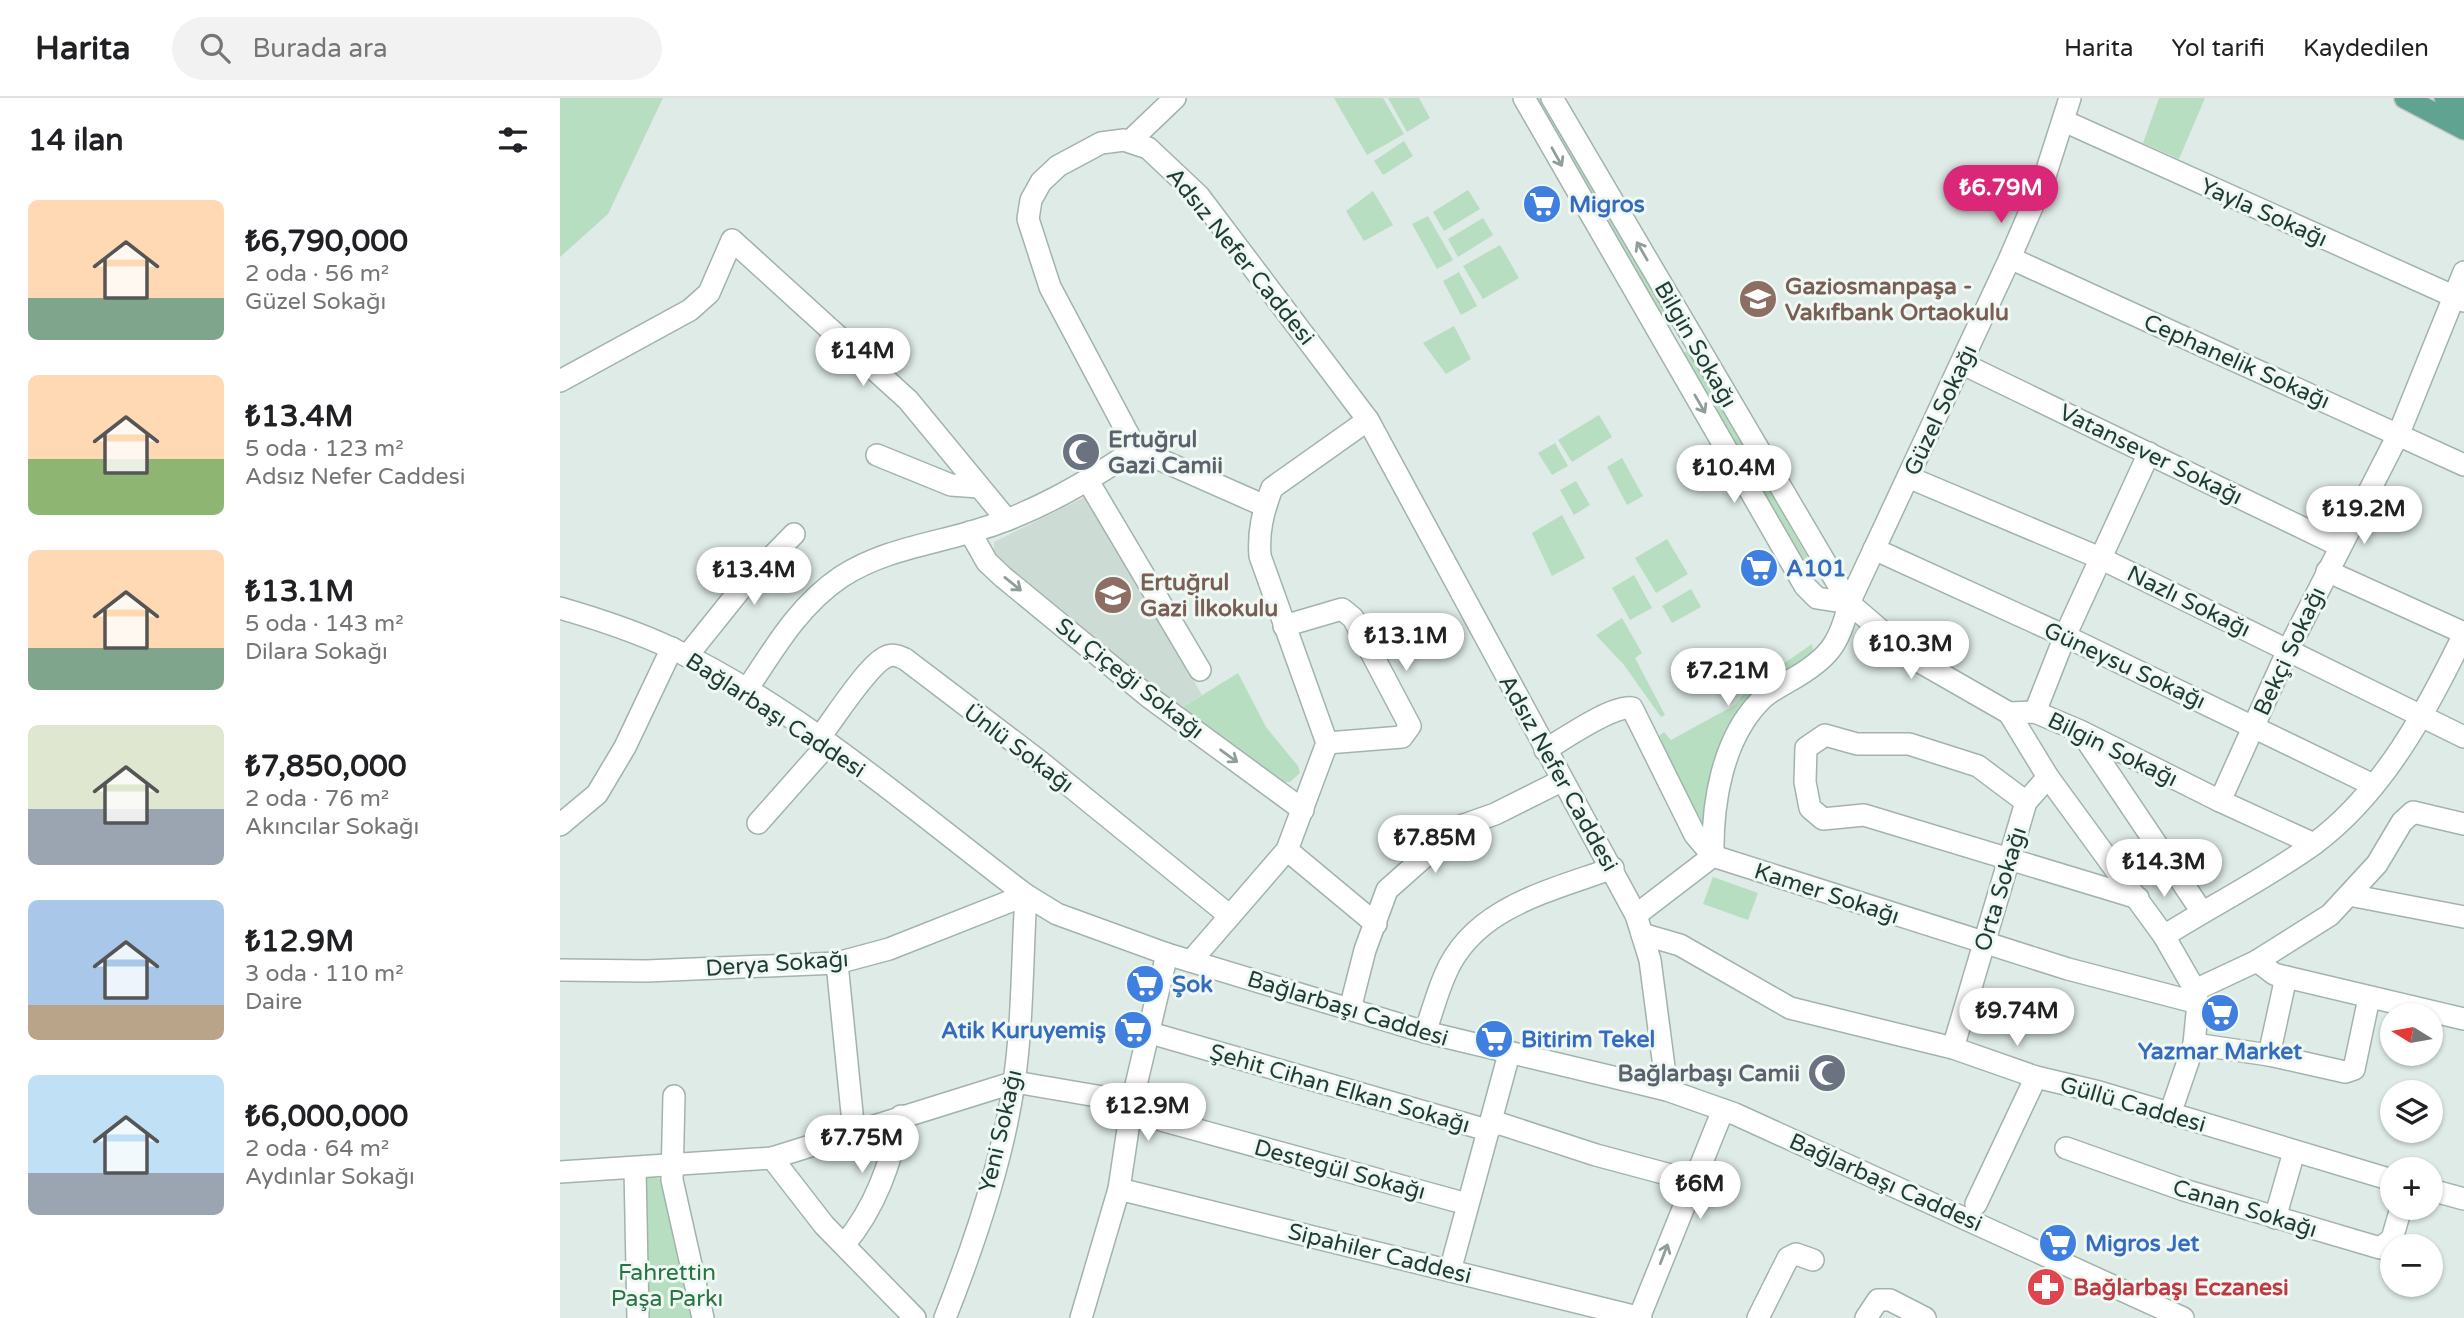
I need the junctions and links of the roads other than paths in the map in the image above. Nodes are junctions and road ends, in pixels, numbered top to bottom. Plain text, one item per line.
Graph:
1 (1175, 98) edge
2 (1524, 98) edge
3 (1552, 98) edge
4 (2070, 98) edge
5 (2405, 98) edge
6 (2445, 98) edge
7 (2464, 108) edge
8 (2064, 121) junction
9 (2464, 129) edge
10 (1130, 141) junction
11 (2010, 258) junction
12 (2464, 272) edge
13 (2459, 299) edge
14 (1688, 332) junction
15 (1666, 345) junction
16 (1962, 364) junction
17 (560, 382) edge
18 (1368, 419) junction
19 (2399, 433) junction
20 (1136, 449) junction
21 (2149, 453) junction
22 (877, 455) dead end
23 (2464, 465) edge
24 (1908, 477) junction
25 (1088, 481) junction
26 (979, 487) junction
27 (1265, 506) junction
28 (1007, 520) junction
29 (970, 532) junction
30 (794, 534) dead end
31 (2340, 546) junction
32 (1874, 549) junction
33 (2100, 558) junction
34 (2327, 571) junction
35 (1849, 603) junction
36 (560, 608) edge
37 (1283, 625) junction
38 (2464, 633) edge
39 (2065, 636) junction
40 (2288, 650) junction
41 (679, 652) junction
42 (1200, 670) dead end
43 (746, 691) junction
44 (2035, 712) junction
45 (2009, 713) junction
46 (2425, 715) junction
47 (2254, 726) junction
48 (2080, 731) junction
49 (2464, 737) edge
50 (824, 741) junction
51 (1326, 743) junction
52 (1545, 750) junction
53 (2048, 777) junction
54 (1561, 780) junction
55 (2373, 785) junction
56 (2220, 801) junction
57 (2026, 802) junction
58 (1304, 810) junction
59 (758, 823) dead end
60 (2464, 824) edge
61 (560, 825) edge
62 (2314, 844) junction
63 (1287, 850) junction
64 (1713, 856) junction
65 (2009, 856) junction
66 (1613, 868) junction
67 (1026, 895) junction
68 (2349, 895) junction
69 (2138, 898) junction
70 (2202, 912) junction
71 (1230, 916) junction
72 (2464, 917) edge
73 (1376, 924) junction
74 (1639, 925) junction
75 (2164, 936) junction
76 (1983, 943) junction
77 (1167, 954) junction
78 (1191, 961) junction
79 (2256, 961) junction
80 (837, 963) junction
81 (560, 970) edge
82 (2286, 977) junction
83 (2196, 997) junction
84 (2369, 998) junction
85 (1350, 1009) junction
86 (2464, 1019) edge
87 (1147, 1032) junction
88 (1426, 1032) junction
89 (2194, 1044) junction
90 (1953, 1048) junction
91 (1509, 1054) junction
92 (2269, 1055) junction
93 (2036, 1077) junction
94 (1014, 1082) junction
95 (1667, 1090) junction
96 (674, 1096) dead end
97 (1132, 1107) junction
98 (1723, 1110) junction
99 (2170, 1114) junction
100 (901, 1116) junction
101 (1487, 1130) junction
102 (854, 1133) junction
103 (2066, 1148) dead end
104 (2294, 1152) junction
105 (772, 1158) junction
106 (674, 1165) junction
107 (635, 1169) junction
108 (560, 1172) edge
109 (2380, 1177) edge
110 (1693, 1181) junction
111 (1119, 1189) junction
112 (2443, 1193) edge
113 (2464, 1199) edge
114 (1466, 1204) junction
115 (1976, 1204) dead end
116 (2275, 1218) junction
117 (2398, 1220) edge
118 (844, 1245) junction
119 (1813, 1260) dead end
120 (1450, 1271) junction
121 (907, 1316) edge
122 (1086, 1317) edge
123 (638, 1318) edge
124 (703, 1318) edge
125 (945, 1318) edge
126 (1640, 1318) edge
127 (1758, 1318) edge
128 (1866, 1318) edge
129 (1925, 1318) edge
130 (2183, 1318) edge

1 - 10 street
2 -> 15 street
14 -> 3 street, Bilgin Sokağı
4 - 8 street, Güzel Sokağı
5 - 9 main road
6 - 7 main road
8 - 11 street, Güzel Sokağı
8 - 13 street, Yayla Sokağı
10 - 18 street, Adsız Nefer Caddesi
10 - 20 street
11 - 16 street, Güzel Sokağı
11 - 19 street, Cephanelik Sokağı
12 - 13 street, Bekçi Sokağı
13 - 19 street, Bekçi Sokağı
14 - 15 street
14 - 35 street, Bilgin Sokağı
15 -> 35 street
16 - 21 street, Vatansever Sokağı
16 - 24 street, Güzel Sokağı
17 - 26 street
18 - 27 street
18 - 52 street, Adsız Nefer Caddesi
19 - 23 street, Cephanelik Sokağı
19 - 31 street, Bekçi Sokağı
20 - 25 street
20 - 27 street
21 - 31 street, Vatansever Sokağı
21 - 33 street
22 - 26 street
24 - 32 street, Güzel Sokağı
24 - 33 street, Nazlı Sokağı
25 - 28 street
25 - 42 street
26 - 28 street
27 - 37 street
28 - 29 street
29 - 43 street
29 -> 58 street, Su Çiçeği Sokağı
30 - 41 street
31 - 34 street, Bekçi Sokağı
32 - 35 street, Güzel Sokağı
32 - 39 street, Güneysu Sokağı
33 - 39 street
33 - 40 street, Nazlı Sokağı
34 - 38 street
34 - 40 street, Bekçi Sokağı
35 - 45 street, Bilgin Sokağı
35 - 64 street, Güzel Sokağı
36 - 41 street, Bağlarbaşı Caddesi
37 - 51 street
37 - 51 street
38 - 46 street
39 - 44 street
39 - 47 street, Güneysu Sokağı
40 - 46 street, Nazlı Sokağı
40 - 47 street, Bekçi Sokağı
41 - 43 street, Bağlarbaşı Caddesi
41 - 61 street
43 - 50 street, Bağlarbaşı Caddesi
44 - 45 street, Bilgin Sokağı
44 - 48 street, Bilgin Sokağı
45 - 53 street
46 - 49 street, Nazlı Sokağı
46 - 55 street
47 - 55 street, Güneysu Sokağı
47 - 56 street, Bekçi Sokağı
48 - 56 street, Bilgin Sokağı
48 - 70 street
50 - 59 street
50 - 67 street, Bağlarbaşı Caddesi
50 - 71 street, Ünlü Sokağı
51 - 58 street
52 - 54 street, Adsız Nefer Caddesi
52 - 64 street
53 - 57 street, Orta Sokağı
53 - 69 street
54 - 66 street, Adsız Nefer Caddesi
54 - 73 street
55 - 62 street
56 - 62 street, Bilgin Sokağı
57 - 65 street, Orta Sokağı
57 - 65 street
58 - 63 street
60 - 68 street
62 - 70 street
63 - 71 street
63 - 73 street
64 - 74 street
64 - 76 street, Kamer Sokağı
65 - 69 street
65 - 76 street, Orta Sokağı
66 - 74 street, Adsız Nefer Caddesi
66 - 88 street
67 - 77 street, Bağlarbaşı Caddesi
67 - 80 street, Derya Sokağı
67 - 94 street, Yeni Sokağı
68 - 72 street
68 - 79 street
69 - 75 street
70 - 75 street
71 - 78 street
73 - 85 street
74 - 90 street, Güllü Caddesi
74 - 95 street, Adsız Nefer Caddesi
75 - 83 street
76 - 83 street, Kamer Sokağı
76 - 90 street, Orta Sokağı
77 - 78 street, Bağlarbaşı Caddesi
77 - 87 street
78 - 85 street, Bağlarbaşı Caddesi
79 - 82 street
79 - 83 street
80 - 81 street, Derya Sokağı
80 - 102 street
82 - 84 street
82 - 92 street
83 - 89 street
84 - 86 street
84 - 92 street
85 - 88 street, Bağlarbaşı Caddesi
87 - 97 street
87 - 101 street, Şehit Cihan Elkan Sokağı
88 - 91 street, Bağlarbaşı Caddesi
89 - 92 street
89 - 99 street
90 - 93 street, Güllü Caddesi
91 - 95 street, Bağlarbaşı Caddesi
91 - 101 street
93 - 99 street, Güllü Caddesi
93 - 115 street
94 - 97 street, Destegül Sokağı
94 - 100 street, Destegül Sokağı
94 - 125 street, Yeni Sokağı
95 - 98 street, Bağlarbaşı Caddesi
96 - 106 street
97 - 111 street
97 - 114 street, Destegül Sokağı
98 - 110 street
98 - 130 street, Bağlarbaşı Caddesi
99 - 104 street, Güllü Caddesi
100 - 102 street, Destegül Sokağı
100 - 118 street
101 - 110 street, Şehit Cihan Elkan Sokağı
101 - 114 street
102 - 105 street, Destegül Sokağı
103 - 116 street, Canan Sokağı
104 - 109 street, Güllü Caddesi
104 - 116 street
105 - 106 street, Destegül Sokağı
105 - 118 street
106 - 107 street, Destegül Sokağı
106 - 124 street
107 - 108 street, Destegül Sokağı
107 - 123 street
126 -> 110 street
111 - 120 street, Sipahiler Caddesi
111 - 122 street
112 - 113 street
114 - 120 street
116 - 117 street, Canan Sokağı
118 - 121 street
119 - 127 street
120 - 126 street, Sipahiler Caddesi
128 - 129 street

